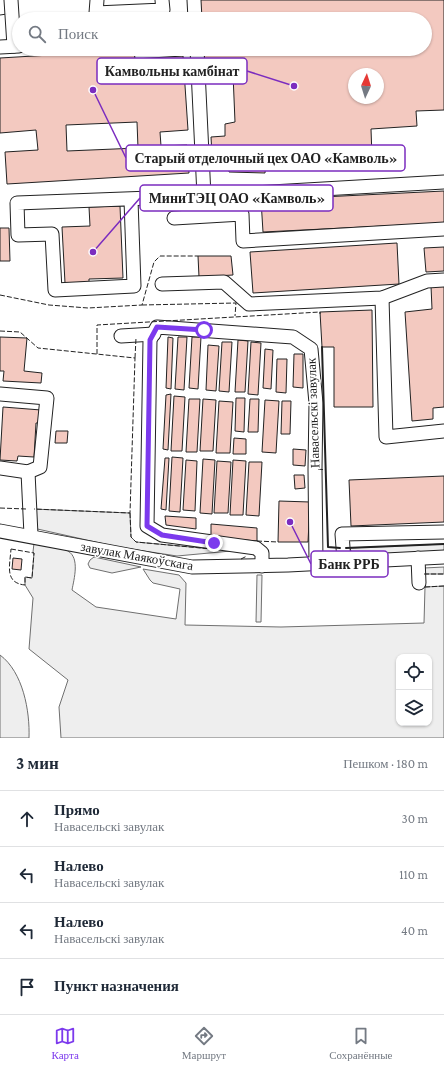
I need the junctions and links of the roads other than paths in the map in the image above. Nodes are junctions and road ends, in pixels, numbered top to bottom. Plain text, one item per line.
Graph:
1 (11, 0) edge
2 (97, 0) edge
3 (162, 0) edge
4 (194, 0) edge
5 (13, 12) edge
6 (195, 12) edge
7 (12, 46) edge
8 (0, 47) edge
9 (197, 56) edge
10 (444, 182) edge
11 (241, 194) junction
12 (204, 196) junction
13 (131, 200) junction
14 (242, 214) junction
15 (174, 218) dead end
16 (444, 229) edge
17 (444, 280) edge
18 (162, 284) dead end
19 (382, 298) junction
20 (154, 334) junction
21 (121, 336) dead end
22 (0, 394) edge
23 (444, 431) edge
24 (0, 468) edge
25 (28, 472) junction
26 (0, 531) edge
27 (444, 532) edge
28 (31, 535) junction
29 (444, 557) edge
30 (418, 558) junction
31 (344, 561) junction
32 (316, 562) junction
33 (262, 566) junction
34 (419, 583) dead end

1 - 5 street
2 - 3 street
4 - 6 street
7 - 8 street
9 - 12 street
10 - 11 street
11 - 12 street
11 - 14 street
12 - 13 street
13 - 13 street
14 - 15 street
14 - 16 street
17 - 19 street
18 - 19 street
19 - 23 street
20 - 21 street
20 - 32 street, Навасельскі завулак
20 - 33 street
22 - 25 street
24 - 25 street
25 - 28 street
26 - 28 street, завулак Маякоўскага
27 - 31 street
28 - 33 street, завулак Маякоўскага
29 - 30 street, завулак Маякоўскага
30 - 31 street, завулак Маякоўскага
30 - 34 street
31 - 32 street, завулак Маякоўскага
32 - 33 street, завулак Маякоўскага

